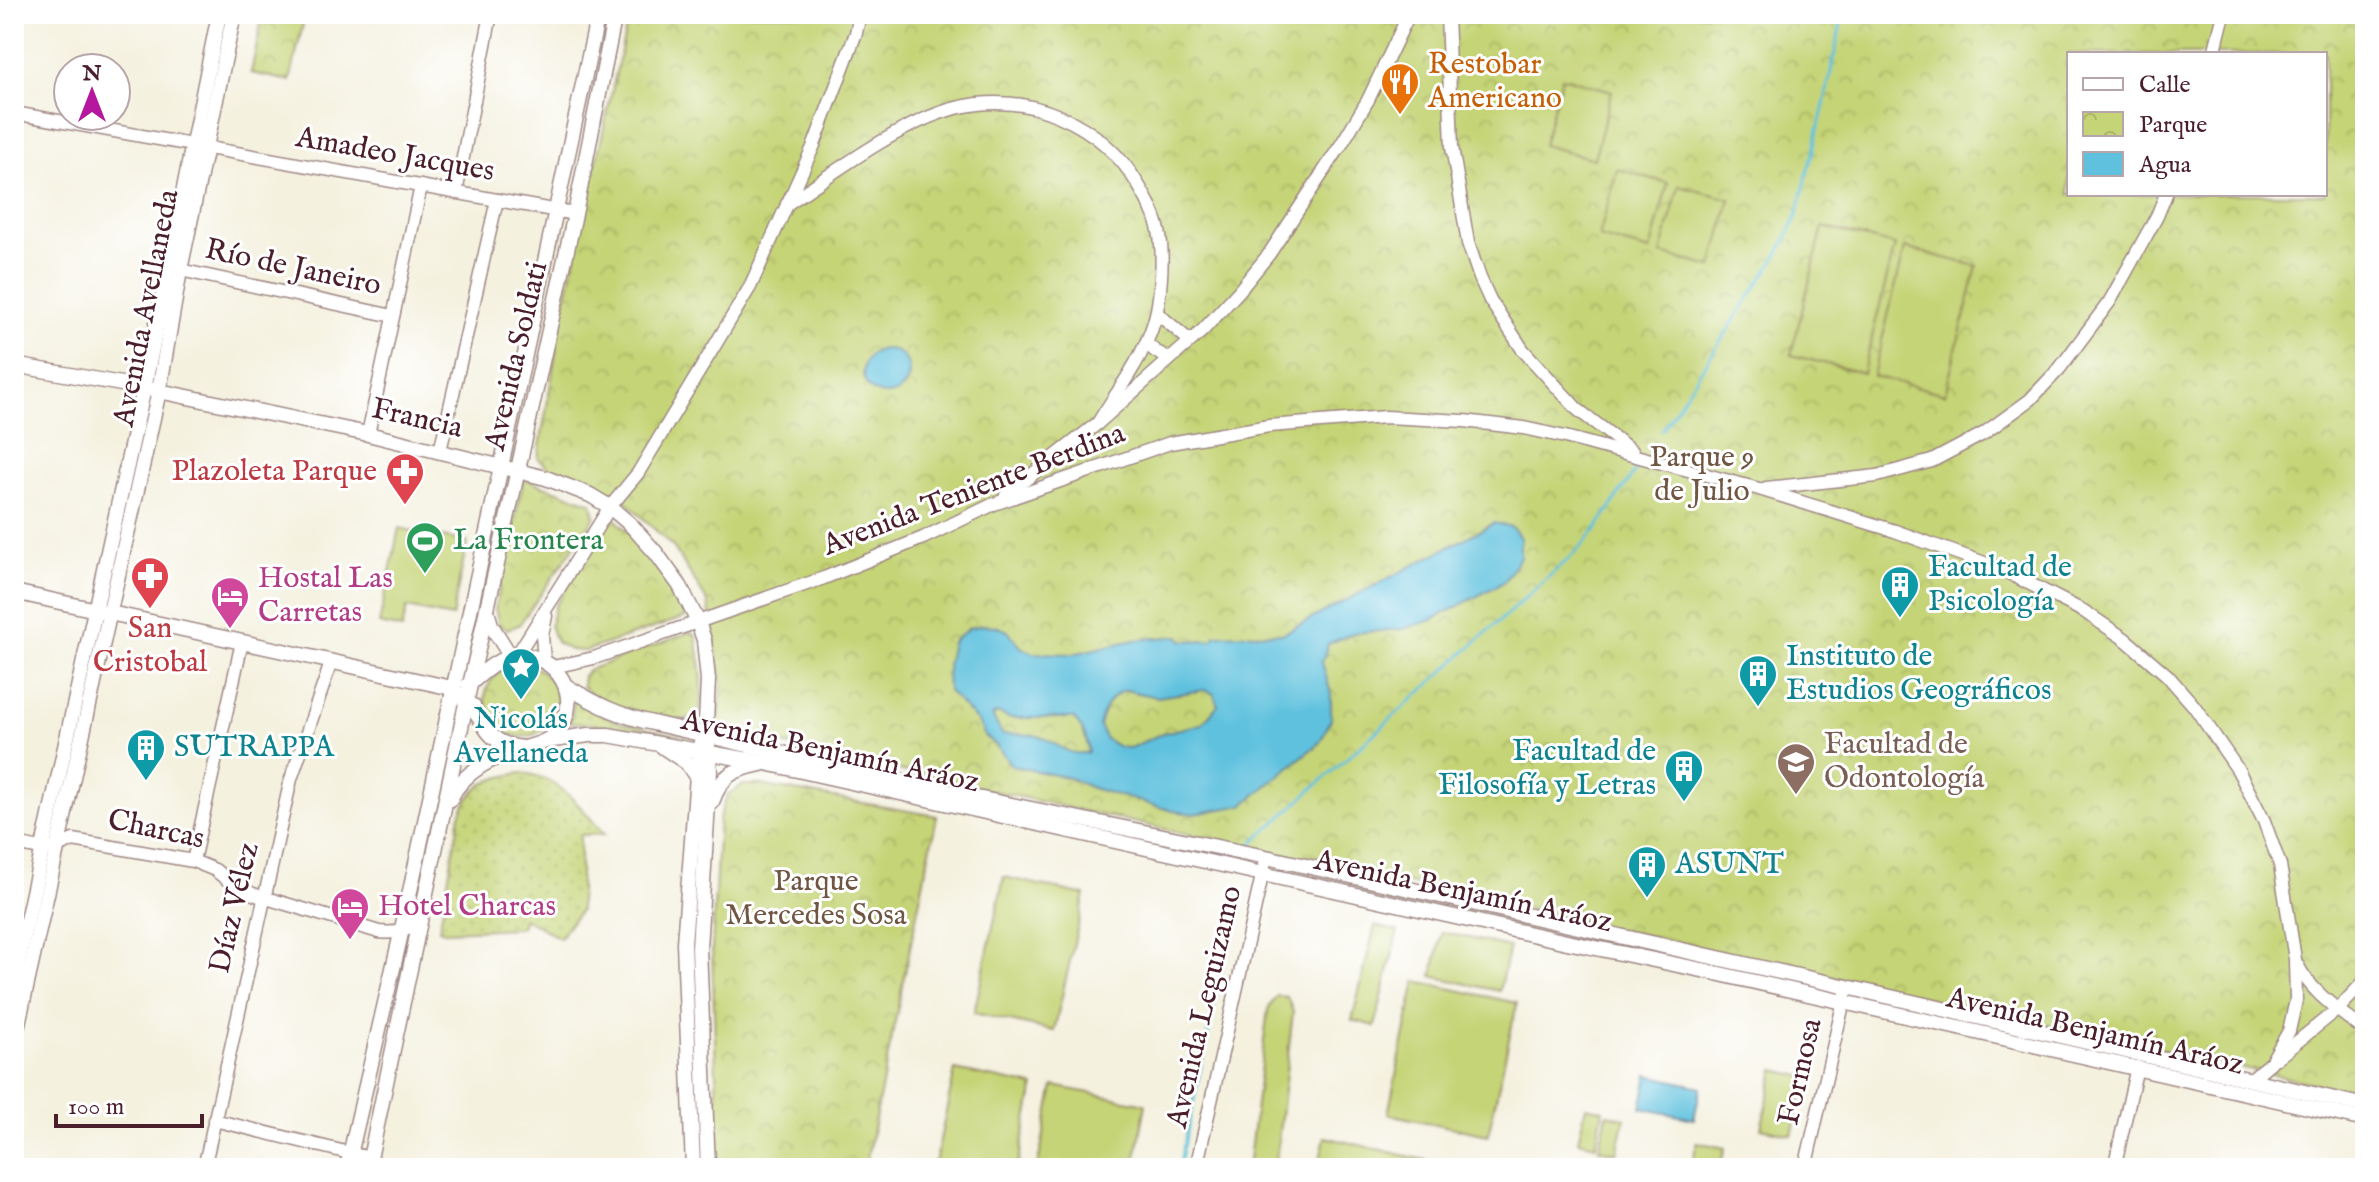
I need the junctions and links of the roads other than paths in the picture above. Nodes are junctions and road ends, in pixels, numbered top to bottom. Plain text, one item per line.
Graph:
1 (219, 14) edge
2 (234, 14) edge
3 (491, 14) edge
4 (598, 14) edge
5 (615, 14) edge
6 (860, 14) edge
7 (1409, 14) edge
8 (1447, 14) edge
9 (2224, 14) edge
10 (2214, 52) edge
11 (14, 113) edge
12 (198, 147) junction
13 (421, 186) junction
14 (456, 193) junction
15 (2165, 196) edge
16 (497, 200) junction
17 (787, 204) junction
18 (556, 211) junction
19 (575, 214) junction
20 (180, 270) junction
21 (1157, 313) junction
22 (393, 316) junction
23 (1190, 341) junction
24 (1146, 343) junction
25 (1170, 359) junction
26 (14, 365) edge
27 (151, 389) junction
28 (1098, 423) junction
29 (368, 434) junction
30 (440, 451) junction
31 (1638, 455) junction
32 (501, 466) junction
33 (518, 471) junction
34 (1759, 489) junction
35 (994, 504) junction
36 (610, 507) junction
37 (14, 592) edge
38 (550, 601) junction
39 (103, 610) junction
40 (487, 611) junction
41 (132, 618) junction
42 (698, 622) junction
43 (103, 640) junction
44 (242, 642) junction
45 (514, 656) junction
46 (588, 660) junction
47 (331, 663) junction
48 (549, 664) junction
49 (482, 666) junction
50 (565, 684) junction
51 (463, 696) junction
52 (707, 736) junction
53 (546, 741) junction
54 (652, 741) junction
55 (524, 748) junction
56 (704, 751) junction
57 (766, 763) junction
58 (697, 779) junction
59 (708, 814) junction
60 (440, 825) junction
61 (14, 843) edge
62 (49, 850) junction
63 (1266, 857) junction
64 (193, 861) junction
65 (1262, 874) junction
66 (264, 897) junction
67 (422, 912) junction
68 (401, 931) junction
69 (379, 932) junction
70 (2295, 959) junction
71 (394, 963) junction
72 (14, 979) edge
73 (2365, 981) edge
74 (1845, 994) junction
75 (2338, 1009) junction
76 (2365, 1031) edge
77 (14, 1042) edge
78 (2271, 1062) junction
79 (2137, 1067) junction
80 (2251, 1079) junction
81 (2365, 1106) edge
82 (214, 1120) junction
83 (2365, 1120) edge
84 (349, 1161) edge
85 (369, 1163) edge
86 (204, 1168) edge
87 (693, 1168) edge
88 (708, 1168) edge
89 (1196, 1168) edge
90 (1805, 1168) edge
91 (2114, 1168) edge

1 - 12 main road, Avenida Avellaneda
2 - 12 main road, Avenida Avellaneda
3 - 14 street
4 - 18 main road, Avenida Soldati
5 - 19 main road, Avenida Soldati
6 - 17 street
7 - 23 street
8 - 31 street
9 - 10 street
11 - 12 street, Amadeo Jacques
12 - 13 street, Amadeo Jacques
12 - 20 main road, Avenida Avellaneda
12 - 27 main road, Avenida Avellaneda
13 - 14 street, Amadeo Jacques
13 - 22 street
14 - 16 street, Amadeo Jacques
15 - 34 street
16 - 18 street, Amadeo Jacques
16 - 30 street
17 - 21 street, Avenida Teniente Berdina
17 - 36 street
18 - 19 street, Amadeo Jacques
18 - 32 main road, Avenida Soldati
19 - 33 main road, Avenida Soldati
20 - 22 street, Río de Janeiro
20 - 27 main road, Avenida Avellaneda
21 - 23 street
21 - 24 street, Avenida Teniente Berdina
22 - 29 street
23 - 25 street
24 - 25 street
24 - 28 street, Avenida Teniente Berdina
25 - 28 street
26 - 27 main road, Francia
27 - 29 main road, Francia
27 - 39 main road, Avenida Avellaneda
28 - 35 street
29 - 30 main road, Francia
30 - 32 main road, Francia
31 - 34 street, Avenida Teniente Berdina
31 - 35 street, Avenida Teniente Berdina
32 - 33 main road, Francia
32 - 51 main road, Avenida Soldati
33 - 36 main road, Francia
33 - 40 main road, Avenida Soldati
34 - 70 street, Avenida Teniente Berdina
35 - 42 street, Avenida Teniente Berdina
36 - 38 street
36 - 42 main road, Francia
37 - 39 main road
38 - 45 street
38 - 48 street
39 - 41 main road
39 - 43 main road
39 - 62 main road
40 - 45 main road
40 - 49 main road, Avenida Soldati
41 - 43 main road
41 - 44 main road
42 - 46 street, Avenida Teniente Berdina
42 - 52 main road, Francia
43 - 62 main road
44 - 47 main road
44 - 64 street
45 - 48 main road
45 - 49 main road
46 - 48 street, Avenida Teniente Berdina
46 - 50 street
47 - 51 main road
47 - 66 street, Díaz Vélez
48 - 50 main road
49 - 51 main road
49 - 51 main road
50 - 52 main road, Avenida Benjamín Aráoz
50 - 53 main road
51 - 55 main road
51 - 60 main road
51 - 68 main road
52 - 56 main road, Francia
52 - 63 main road, Avenida Benjamín Aráoz
53 - 54 main road, Avenida Benjamín Aráoz
53 - 55 main road
54 - 56 main road, Avenida Benjamín Aráoz
54 - 58 main road
55 - 60 main road
56 - 57 main road, Avenida Benjamín Aráoz
56 - 58 main road
56 - 59 main road
57 - 59 main road
57 - 65 main road, Avenida Benjamín Aráoz
58 - 87 main road
59 - 88 main road
60 - 67 main road
61 - 62 street
62 - 64 street, Charcas
62 - 72 main road
62 - 77 main road
63 - 65 street, Avenida Leguizamo
63 - 74 main road, Avenida Benjamín Aráoz
64 - 66 street, Charcas
65 - 74 main road, Avenida Benjamín Aráoz
65 - 89 street, Avenida Leguizamo
66 - 69 street, Charcas
66 - 82 street, Díaz Vélez
67 - 68 street
67 - 85 main road
68 - 69 street, Charcas
68 - 71 main road
69 - 71 street
70 - 75 street
70 - 78 street, Avenida Teniente Berdina
71 - 84 main road
73 - 75 street
74 - 79 main road, Avenida Benjamín Aráoz
74 - 80 main road, Avenida Benjamín Aráoz
74 - 90 street, Formosa
75 - 76 street
75 - 78 street
78 - 80 street, Avenida Teniente Berdina
79 - 83 main road, Avenida Benjamín Aráoz
79 - 91 street
80 - 81 main road, Avenida Benjamín Aráoz
82 - 84 street
82 - 86 street, Díaz Vélez
84 - 85 street

